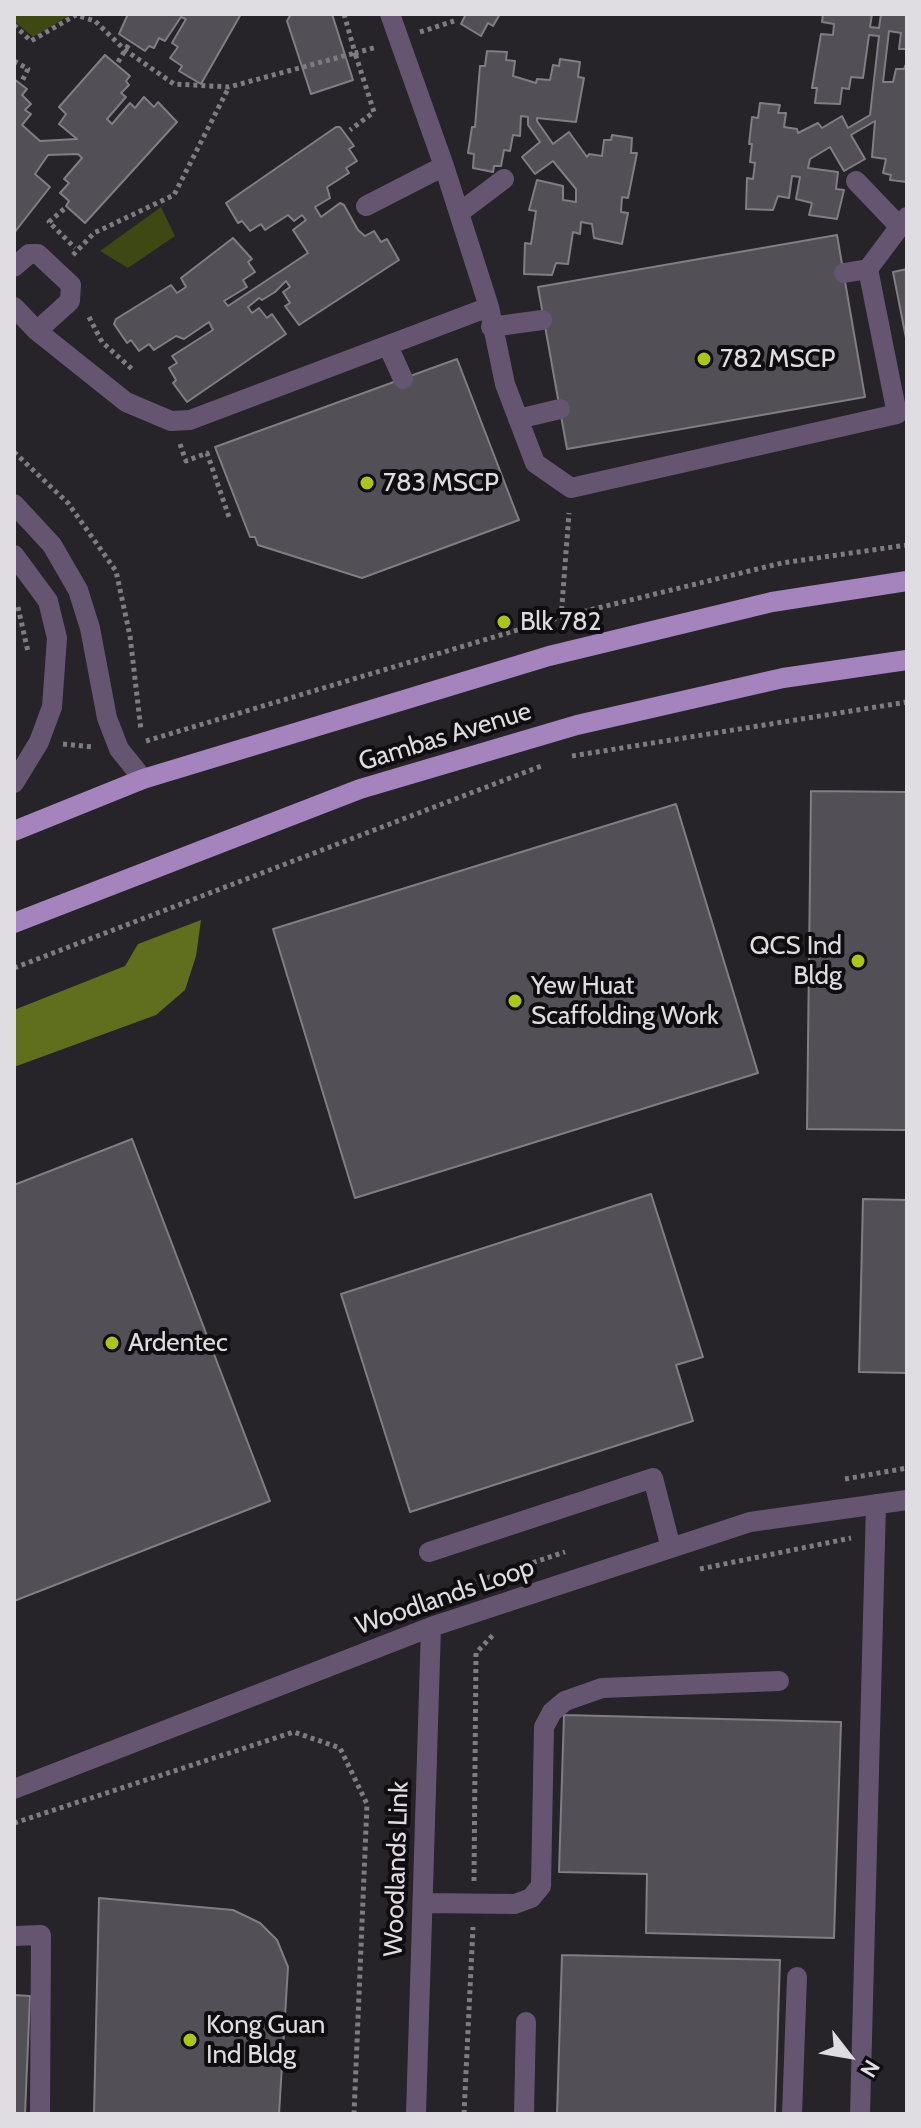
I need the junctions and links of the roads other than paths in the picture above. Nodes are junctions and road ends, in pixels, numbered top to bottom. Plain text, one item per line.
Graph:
1 (390, 14) edge
2 (444, 166) junction
3 (504, 179) dead end
4 (856, 181) dead end
5 (366, 206) dead end
6 (459, 213) junction
7 (902, 221) edge
8 (14, 267) edge
9 (868, 269) junction
10 (844, 273) dead end
11 (14, 307) edge
12 (490, 317) junction
13 (542, 320) dead end
14 (37, 331) junction
15 (389, 348) junction
16 (403, 379) dead end
17 (560, 409) dead end
18 (518, 419) junction
19 (14, 504) edge
20 (14, 555) edge
21 (907, 581) edge
22 (907, 660) edge
23 (143, 779) junction
24 (14, 783) edge
25 (14, 831) edge
26 (14, 923) edge
27 (907, 1500) edge
28 (876, 1504) junction
29 (671, 1548) junction
30 (429, 1552) dead end
31 (431, 1627) junction
32 (779, 1681) dead end
33 (14, 1789) edge
34 (423, 1903) junction
35 (14, 1936) edge
36 (797, 1977) dead end
37 (526, 2022) dead end
38 (40, 2114) edge
39 (416, 2114) edge
40 (524, 2114) edge
41 (792, 2114) edge
42 (860, 2114) edge

1 - 2 street
2 - 5 street
2 - 6 street
3 - 6 street
4 - 7 street
6 - 12 street
7 - 9 street
8 - 14 street
9 - 10 street
9 - 18 street
11 - 14 street
12 - 13 street
12 - 15 street
12 - 18 street
14 - 15 street
15 - 16 street
17 - 18 street
19 - 23 street
20 - 24 street
21 - 23 main road, Gambas Avenue
22 - 26 main road, Gambas Avenue
23 - 25 main road, Gambas Avenue
27 - 28 street, Woodlands Loop
28 - 29 street, Woodlands Loop
28 - 42 street
29 - 30 street
29 - 31 street, Woodlands Loop
31 - 33 street, Woodlands Loop
31 - 34 street, Woodlands Link
32 - 34 street
34 - 39 street, Woodlands Link
35 - 38 street
36 - 41 street
37 - 40 street

